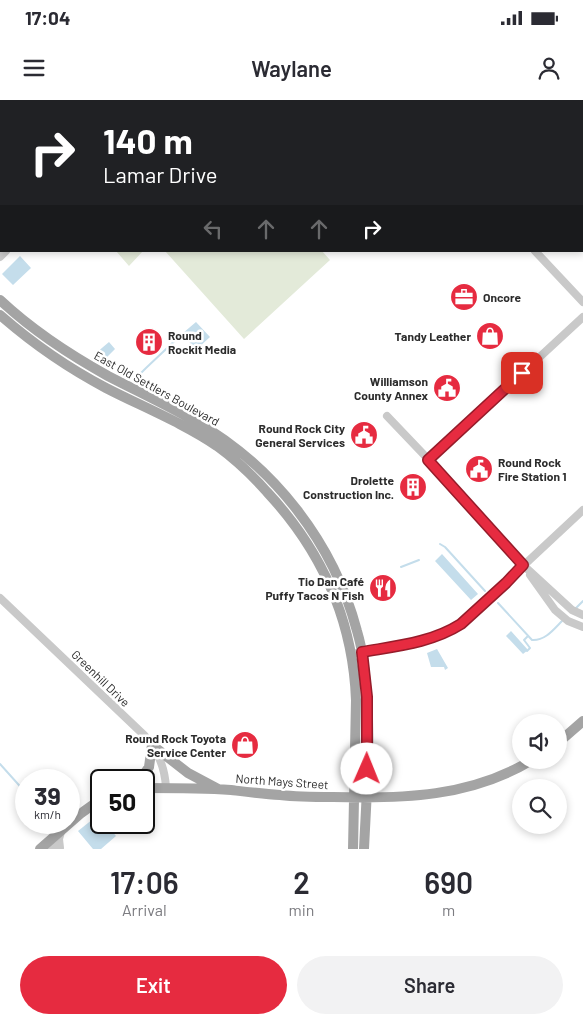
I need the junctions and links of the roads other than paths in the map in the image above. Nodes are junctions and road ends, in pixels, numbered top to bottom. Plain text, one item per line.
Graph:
1 (536, 252) edge
2 (0, 300) edge
3 (583, 302) edge
4 (0, 315) edge
5 (583, 317) edge
6 (387, 416) dead end
7 (428, 460) junction
8 (583, 510) edge
9 (523, 565) junction
10 (0, 598) edge
11 (583, 615) edge
12 (583, 627) edge
13 (362, 652) junction
14 (351, 654) junction
15 (583, 721) edge
16 (567, 735) edge
17 (152, 745) junction
18 (148, 769) edge
19 (515, 769) edge
20 (155, 788) edge
21 (166, 788) junction
22 (221, 790) junction
23 (354, 798) junction
24 (366, 798) junction
25 (90, 807) edge
26 (49, 841) edge
27 (61, 848) edge
28 (353, 849) edge
29 (364, 849) edge

1 - 3 street
2 - 13 main road, East Old Settlers Boulevard
4 - 14 main road, East Old Settlers Boulevard
5 - 7 street
6 - 7 street
7 - 9 street
8 - 9 street
9 - 11 street
9 - 12 street
9 - 13 street
10 - 17 street, Greenhill Drive
13 - 14 street
13 - 24 main road, East Old Settlers Boulevard
14 - 23 main road, East Old Settlers Boulevard
15 - 16 main road
17 - 18 main road
17 - 21 street, Greenhill Drive
17 - 22 main road
19 - 24 main road, North Mays Street
20 - 21 main road, North Mays Street
21 - 22 main road, North Mays Street
22 - 23 main road, North Mays Street
23 - 24 main road, North Mays Street
23 - 28 main road, East Old Settlers Boulevard
24 - 29 main road, East Old Settlers Boulevard
25 - 26 main road
26 - 27 street
26 - 27 street

